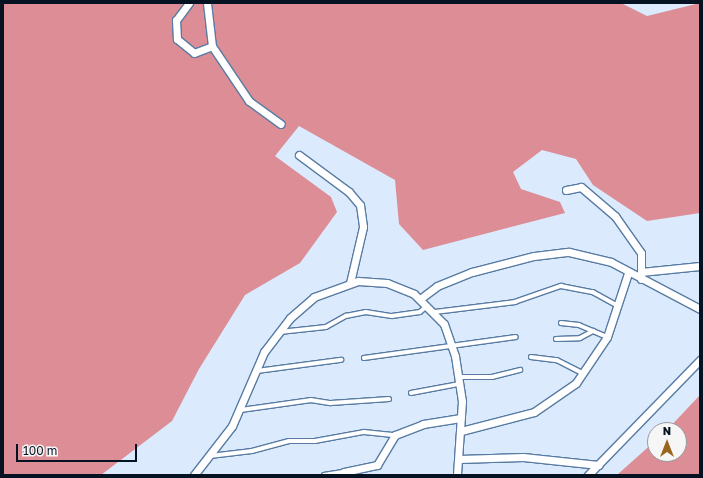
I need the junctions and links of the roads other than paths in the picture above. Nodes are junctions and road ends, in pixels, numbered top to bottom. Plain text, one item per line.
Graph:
1 (189, 3) edge
2 (207, 3) edge
3 (212, 46) junction
4 (281, 124) dead end
5 (299, 156) dead end
6 (566, 190) dead end
7 (700, 266) edge
8 (628, 273) junction
9 (641, 276) junction
10 (350, 283) junction
11 (420, 299) junction
12 (428, 305) junction
13 (619, 306) junction
14 (700, 309) edge
15 (435, 312) junction
16 (561, 323) dead end
17 (593, 331) junction
18 (277, 333) junction
19 (516, 337) dead end
20 (607, 337) junction
21 (556, 339) dead end
22 (452, 345) junction
23 (364, 358) dead end
24 (531, 358) dead end
25 (341, 360) dead end
26 (700, 360) edge
27 (520, 370) dead end
28 (257, 371) junction
29 (584, 373) junction
30 (458, 381) junction
31 (411, 393) dead end
32 (389, 399) dead end
33 (241, 410) junction
34 (461, 418) junction
35 (461, 431) junction
36 (395, 435) junction
37 (209, 456) junction
38 (459, 459) junction
39 (599, 465) junction
40 (344, 474) edge
41 (194, 475) edge
42 (324, 475) edge
43 (457, 475) edge
44 (588, 475) edge

1 - 3 street
2 - 3 street
3 - 4 street
5 - 10 street
6 - 9 street
7 - 9 street
8 - 9 street
8 - 11 street
8 - 13 street
9 - 14 street
10 - 11 street
10 - 18 street
11 - 12 street
12 - 15 street
12 - 18 lane
13 - 15 lane
13 - 20 street
15 - 22 street
16 - 17 lane
17 - 20 lane
17 - 21 lane
18 - 28 street
19 - 22 lane
20 - 29 street
22 - 23 lane
22 - 30 street
24 - 29 lane
25 - 28 lane
26 - 39 street
27 - 30 lane
28 - 33 street
29 - 35 street
30 - 31 lane
30 - 34 street
32 - 33 lane
33 - 37 street
34 - 35 street
34 - 36 street
35 - 38 street
36 - 37 lane
36 - 40 street
37 - 41 street
38 - 39 street
38 - 43 street
39 - 44 street
40 - 42 lane

